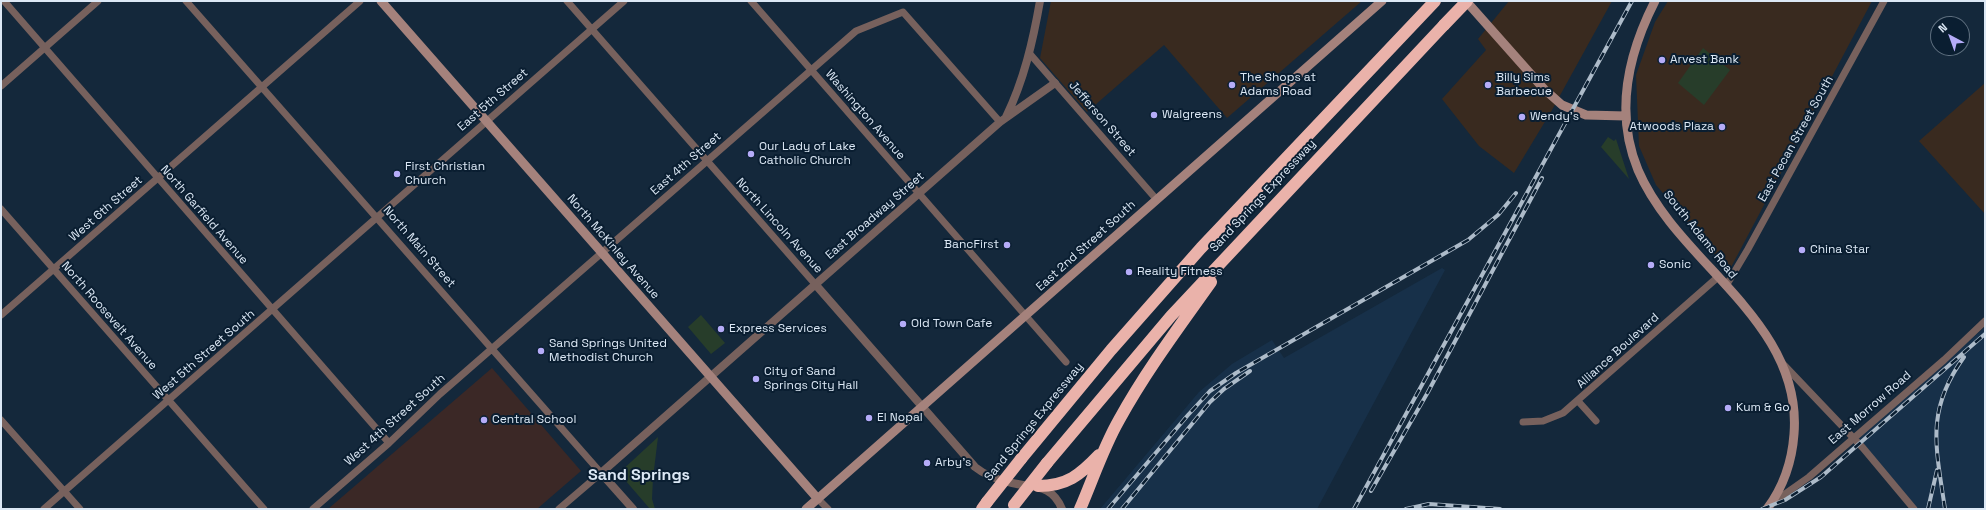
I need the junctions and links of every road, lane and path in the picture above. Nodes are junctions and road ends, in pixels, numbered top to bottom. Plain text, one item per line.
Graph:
1 (4, 1) edge
2 (98, 1) edge
3 (186, 1) edge
4 (360, 1) edge
5 (381, 1) edge
6 (566, 1) edge
7 (624, 1) edge
8 (751, 1) edge
9 (1040, 1) edge
10 (1382, 1) edge
11 (1466, 1) edge
12 (1655, 1) edge
13 (1884, 1) edge
14 (1432, 4) edge
15 (591, 29) junction
16 (44, 47) junction
17 (1030, 54) junction
18 (811, 70) junction
19 (1055, 83) junction
20 (1, 86) edge
21 (262, 87) junction
22 (1626, 116) junction
23 (487, 120) junction
24 (1003, 121) junction
25 (706, 161) junction
26 (157, 178) junction
27 (919, 193) junction
28 (1157, 200) junction
29 (1, 209) edge
30 (378, 218) junction
31 (1239, 242) junction
32 (602, 252) junction
33 (54, 269) junction
34 (1718, 277) junction
35 (814, 284) junction
36 (1726, 286) junction
37 (273, 310) junction
38 (1, 315) edge
39 (1026, 315) junction
40 (1985, 321) edge
41 (492, 348) junction
42 (1066, 362) dead end
43 (1784, 365) junction
44 (711, 376) junction
45 (169, 400) junction
46 (1578, 401) junction
47 (922, 407) junction
48 (1, 420) edge
49 (1596, 420) dead end
50 (1523, 422) dead end
51 (1853, 438) junction
52 (389, 442) junction
53 (1104, 450) junction
54 (601, 473) junction
55 (1038, 486) junction
56 (64, 491) junction
57 (818, 498) junction
58 (984, 506) edge
59 (1769, 506) edge
60 (1012, 507) edge
61 (44, 509) edge
62 (80, 509) edge
63 (264, 509) edge
64 (313, 509) edge
65 (558, 509) edge
66 (634, 509) edge
67 (806, 509) edge
68 (828, 509) edge
69 (1062, 509) edge
70 (1080, 509) edge
71 (1914, 509) edge

1 - 16 street, North Garfield Avenue
2 - 16 street
3 - 21 street, North Main Street
4 - 21 street, West 6th Street
5 - 23 main road, North McKinley Avenue
6 - 15 street, North Lincoln Avenue
7 - 15 street, East 5th Street
8 - 18 street, Washington Avenue
9 - 17 street, East Broadway Street
10 - 28 main road, East 2nd Street South
11 - 22 main road
11 - 31 highway, Sand Springs Expressway, bridge
12 - 22 main road, South Adams Road
13 - 36 street, East Pecan Street South
14 - 58 highway, Sand Springs Expressway, bridge
15 - 23 street, East 5th Street
15 - 25 street, North Lincoln Avenue
16 - 20 street
16 - 26 street, North Garfield Avenue
17 - 19 street, Jefferson Street
17 - 24 street, East Broadway Street
18 - 24 street, East 4th Street
18 - 25 street, East 4th Street
18 - 27 street, Washington Avenue
19 - 24 street
19 - 28 street, Jefferson Street
21 - 26 street, West 6th Street
21 - 30 street, North Main Street
22 - 34 main road, South Adams Road
23 - 30 street, East 5th Street
23 - 32 main road, North McKinley Avenue
24 - 27 street, East Broadway Street
25 - 32 street, East 4th Street
25 - 35 street, North Lincoln Avenue
26 - 33 street, West 6th Street
26 - 37 street, North Garfield Avenue
27 - 35 street, East Broadway Street
27 - 39 street, Washington Avenue
28 - 39 main road, East 2nd Street South
29 - 33 street, North Roosevelt Avenue
30 - 37 street, West 5th Street South
30 - 41 street, North Main Street
31 - 53 highway
31 - 60 highway, Sand Springs Expressway, bridge
32 - 41 street, East 4th Street
32 - 44 main road, North McKinley Avenue
33 - 38 street, West 6th Street
33 - 45 street, North Roosevelt Avenue
34 - 36 main road, South Adams Road
34 - 46 street, Alliance Boulevard
35 - 44 street, East Broadway Street
35 - 47 street, North Lincoln Avenue
36 - 43 main road, South Adams Road
37 - 45 street, West 5th Street South
37 - 52 street, North Garfield Avenue
39 - 42 street, Washington Avenue
39 - 47 main road, East 2nd Street South
40 - 51 street, East Morrow Road
41 - 52 street, West 4th Street South
41 - 54 street, North Main Street
43 - 51 street, South Adams Road
43 - 59 main road, South Adams Road
44 - 54 street, East Broadway Street
44 - 57 main road, North McKinley Avenue
45 - 56 street, West 5th Street South
45 - 63 street, North Roosevelt Avenue
46 - 49 street
46 - 50 street, Alliance Boulevard
47 - 55 street, North Lincoln Avenue
47 - 57 main road, East 2nd Street South
48 - 56 street
51 - 59 street, East Morrow Road
51 - 71 street, South Adams Road
52 - 64 street, West 4th Street South
53 - 55 highway
53 - 70 highway
54 - 65 street
54 - 66 street, North Main Street
55 - 69 street
56 - 61 street, West 5th Street South
56 - 62 street
57 - 67 main road, East 2nd Street South
57 - 68 street, North McKinley Avenue

